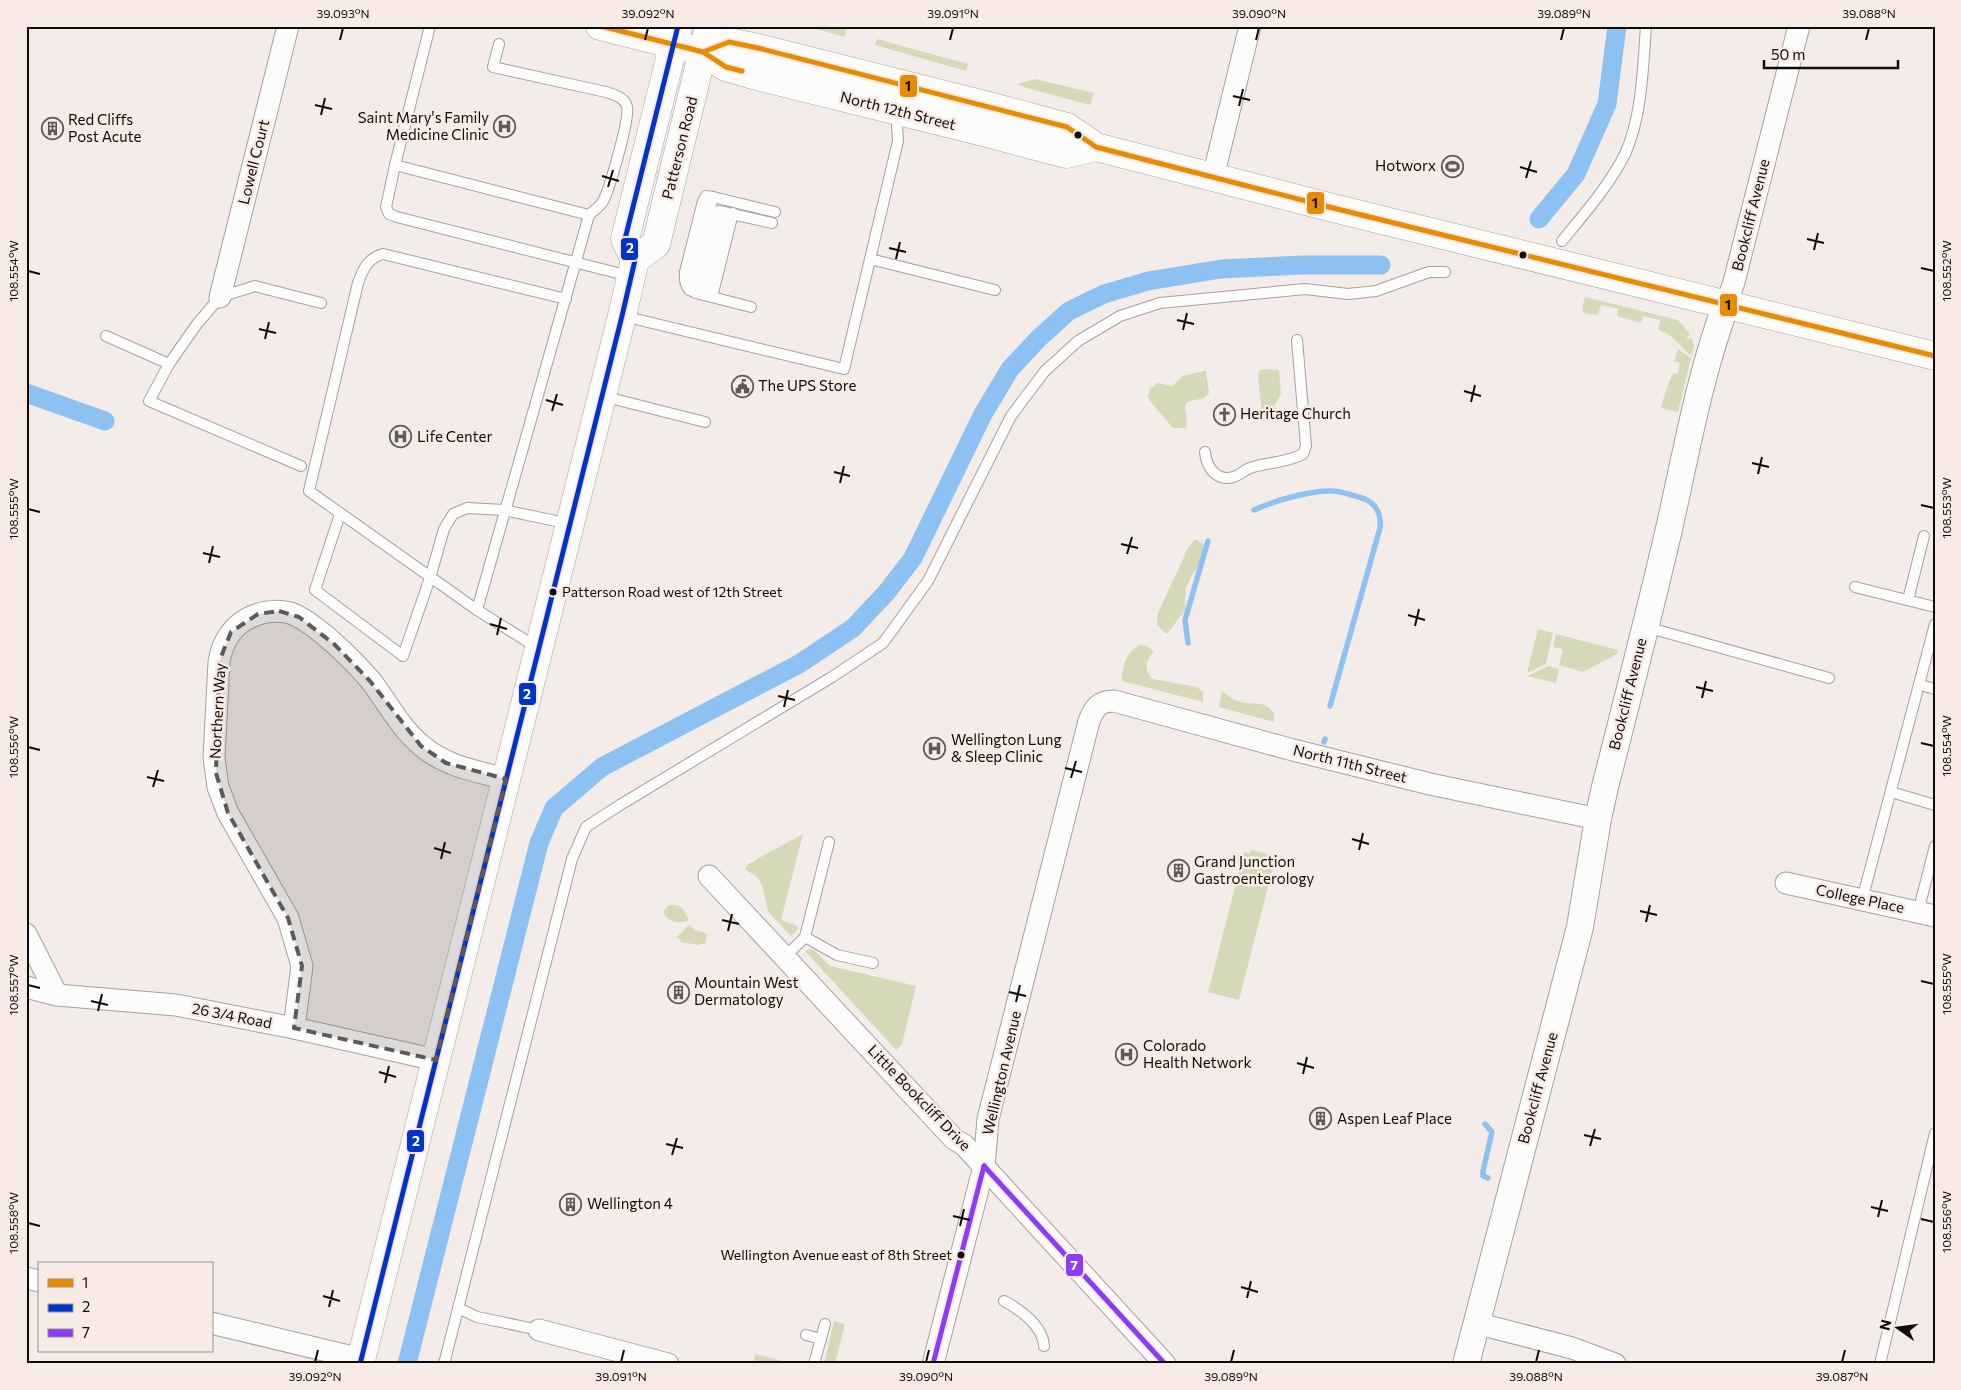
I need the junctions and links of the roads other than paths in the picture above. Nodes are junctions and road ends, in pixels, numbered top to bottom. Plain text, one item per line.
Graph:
1 (288, 26) edge
2 (430, 26) edge
3 (600, 26) edge
4 (1250, 26) edge
5 (1646, 26) edge
6 (1799, 26) edge
7 (676, 36) edge
8 (706, 39) edge
9 (499, 44) dead end
10 (899, 98) junction
11 (395, 165) junction
12 (1213, 177) junction
13 (775, 212) dead end
14 (729, 213) junction
15 (589, 215) junction
16 (772, 223) dead end
17 (1562, 241) dead end
18 (870, 259) junction
19 (576, 261) junction
20 (633, 268) junction
21 (1445, 272) dead end
22 (995, 290) dead end
23 (700, 294) junction
24 (220, 297) junction
25 (566, 299) junction
26 (321, 303) dead end
27 (1726, 305) junction
28 (751, 307) dead end
29 (622, 316) junction
30 (106, 336) dead end
31 (1297, 340) dead end
32 (1935, 356) edge
33 (169, 364) junction
34 (602, 396) junction
35 (705, 422) dead end
36 (1205, 452) dead end
37 (301, 466) dead end
38 (504, 510) junction
39 (340, 514) junction
40 (570, 524) junction
41 (1924, 536) dead end
42 (430, 578) junction
43 (1855, 587) dead end
44 (1908, 600) junction
45 (1935, 607) edge
46 (477, 610) junction
47 (1935, 624) edge
48 (1645, 627) junction
49 (539, 648) junction
50 (1829, 678) dead end
51 (1920, 685) junction
52 (1935, 689) edge
53 (1104, 701) joint
54 (506, 779) junction
55 (1891, 792) junction
56 (1935, 805) edge
57 (1598, 819) junction
58 (829, 842) dead end
59 (1935, 846) edge
60 (709, 876) dead end
61 (1786, 883) dead end
62 (1862, 900) junction
63 (1926, 914) edge
64 (26, 934) edge
65 (805, 937) junction
66 (785, 957) junction
67 (873, 964) dead end
68 (26, 987) edge
69 (57, 995) junction
70 (294, 1028) junction
71 (436, 1060) junction
72 (1935, 1133) edge
73 (984, 1166) junction
74 (1004, 1300) dead end
75 (458, 1308) junction
76 (212, 1322) edge
77 (1476, 1323) junction
78 (825, 1324) dead end
79 (539, 1330) joint
80 (806, 1335) dead end
81 (821, 1339) junction
82 (1044, 1346) dead end
83 (361, 1362) edge
84 (444, 1364) edge
85 (668, 1364) edge
86 (814, 1364) edge
87 (933, 1364) edge
88 (1165, 1364) edge
89 (1466, 1364) edge
90 (1615, 1364) edge
91 (1880, 1364) edge

1 - 24 street, Lowell Court
2 - 11 lane
3 - 7 main road, North 12th Street
4 - 12 street
5 - 17 lane
6 - 27 street, Bookcliff Avenue
7 - 8 main road, North 12th Street
7 - 20 main road, Patterson Road
8 - 10 main road, North 12th Street
8 - 20 main road, Patterson Road
9 - 15 lane
10 - 12 main road, North 12th Street
10 - 18 lane
11 - 15 lane
11 - 19 lane
12 - 27 main road, North 12th Street
13 - 23 lane
14 - 16 lane
14 - 23 lane
14 - 23 lane
15 - 19 lane
18 - 22 lane
18 - 29 lane
19 - 20 lane
19 - 25 lane
20 - 29 main road
21 - 75 lane
23 - 28 lane
24 - 26 lane
24 - 33 lane
25 - 38 lane
25 - 39 lane
27 - 32 main road, North 12th Street
27 - 48 street, Bookcliff Avenue
29 - 34 main road
30 - 33 lane
31 - 36 lane
33 - 37 lane
34 - 35 lane
34 - 40 main road
38 - 40 lane
38 - 42 lane
38 - 46 lane
39 - 42 lane
39 - 42 lane
40 - 49 main road
41 - 44 lane
42 - 46 lane
43 - 44 lane
44 - 45 lane
46 - 49 lane
47 - 51 lane
48 - 50 lane
48 - 57 street, Bookcliff Avenue
49 - 54 main road
51 - 52 lane
51 - 55 lane
53 - 57 street, North 11th Street
53 - 73 street, Wellington Avenue
54 - 70 street, Northern Way
54 - 71 main road
55 - 56 lane
55 - 62 lane
57 - 77 street, Bookcliff Avenue
58 - 65 lane
59 - 63 lane
60 - 66 street, Little Bookcliff Drive
61 - 62 street, College Place
62 - 63 street, College Place
64 - 69 street
65 - 66 lane
65 - 67 lane
66 - 73 street, Little Bookcliff Drive
68 - 69 street, 26 3/4 Road
69 - 70 street, 26 3/4 Road
70 - 71 street, 26 3/4 Road
71 - 83 main road
72 - 91 lane
73 - 87 street, Wellington Avenue
73 - 88 street, Little Bookcliff Drive
74 - 82 lane
75 - 79 lane
75 - 84 lane
76 - 83 street
77 - 89 street, Bookcliff Avenue
77 - 90 street
78 - 81 lane
79 - 85 street
80 - 81 lane
81 - 86 lane

